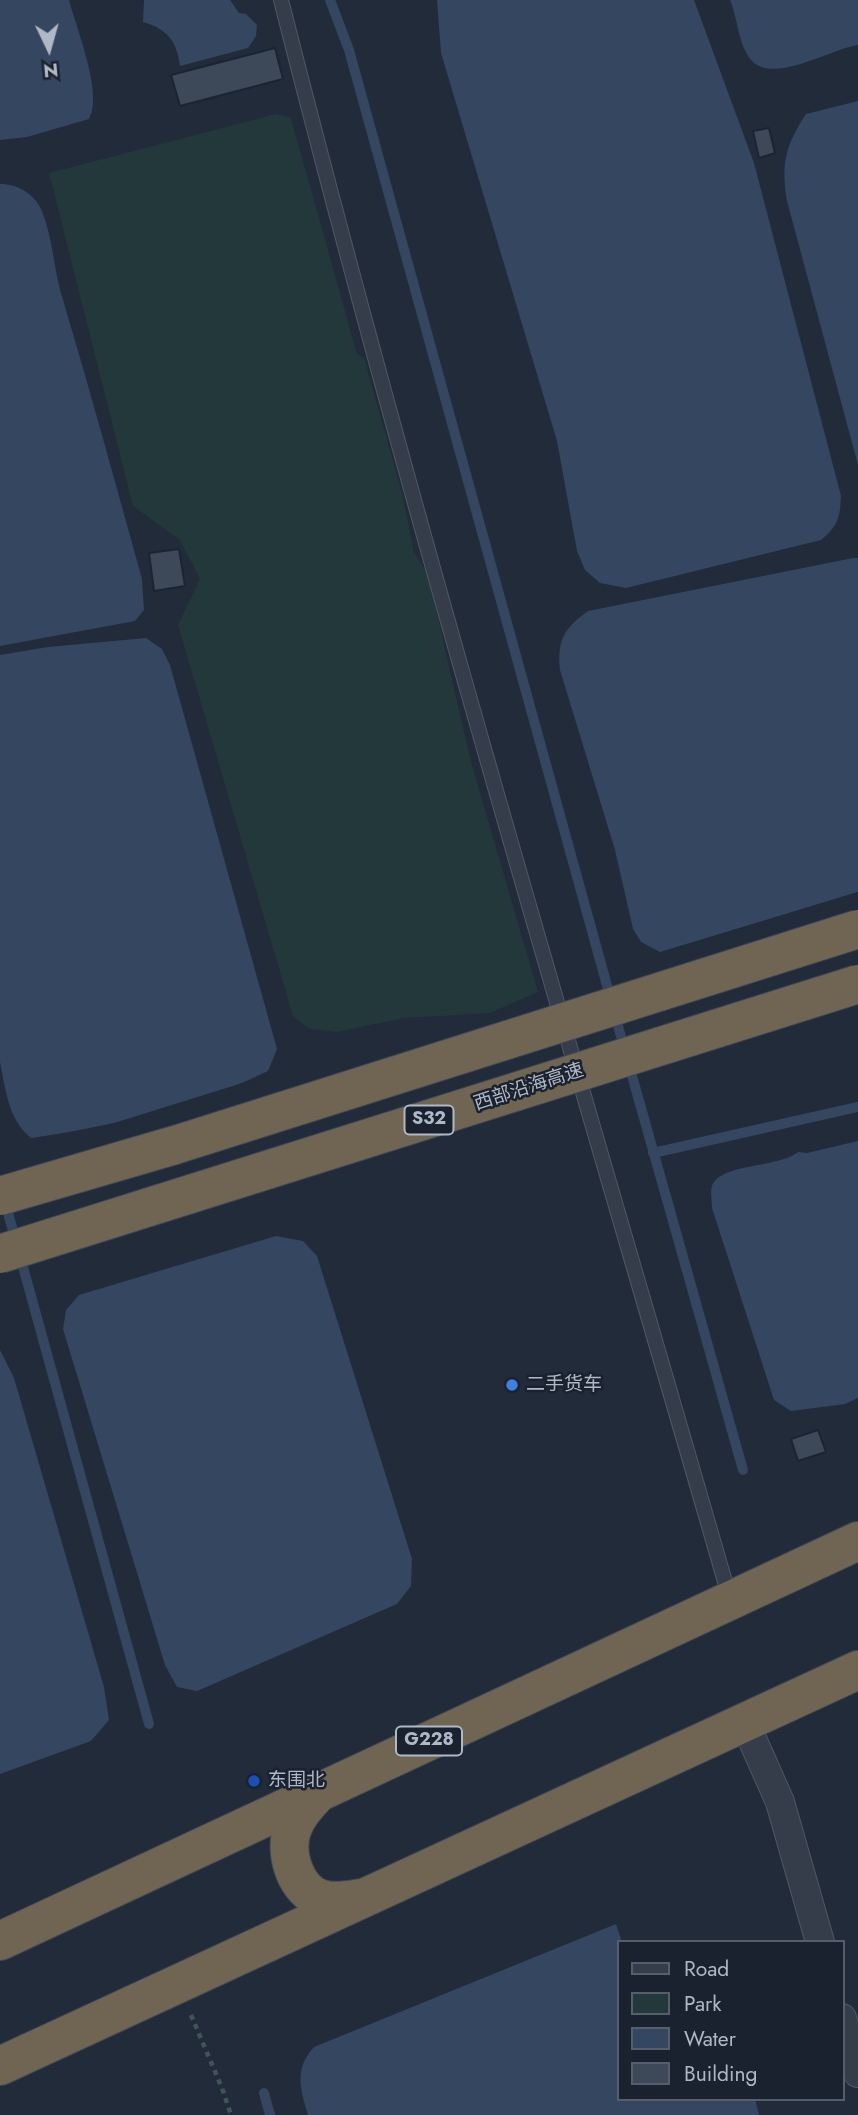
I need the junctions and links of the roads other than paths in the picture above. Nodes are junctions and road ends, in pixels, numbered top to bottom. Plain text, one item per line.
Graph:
1 (281, 0) edge
2 (858, 929) edge
3 (858, 984) edge
4 (0, 1196) edge
5 (0, 1254) edge
6 (858, 1541) edge
7 (731, 1601) junction
8 (858, 1670) edge
9 (745, 1723) junction
10 (317, 1794) junction
11 (365, 1898) junction
12 (819, 1940) edge
13 (0, 1941) edge
14 (844, 2025) edge
15 (0, 2066) edge
16 (858, 2073) edge

1 - 7 lane
2 - 4 highway, bridge
3 - 5 highway, 西部沿海高速 / S32, bridge
6 - 7 highway, G228
7 - 10 highway, G228
8 - 9 highway
9 - 11 highway
9 - 12 street
10 - 11 highway
10 - 13 highway, G228
11 - 15 highway
14 - 16 street

